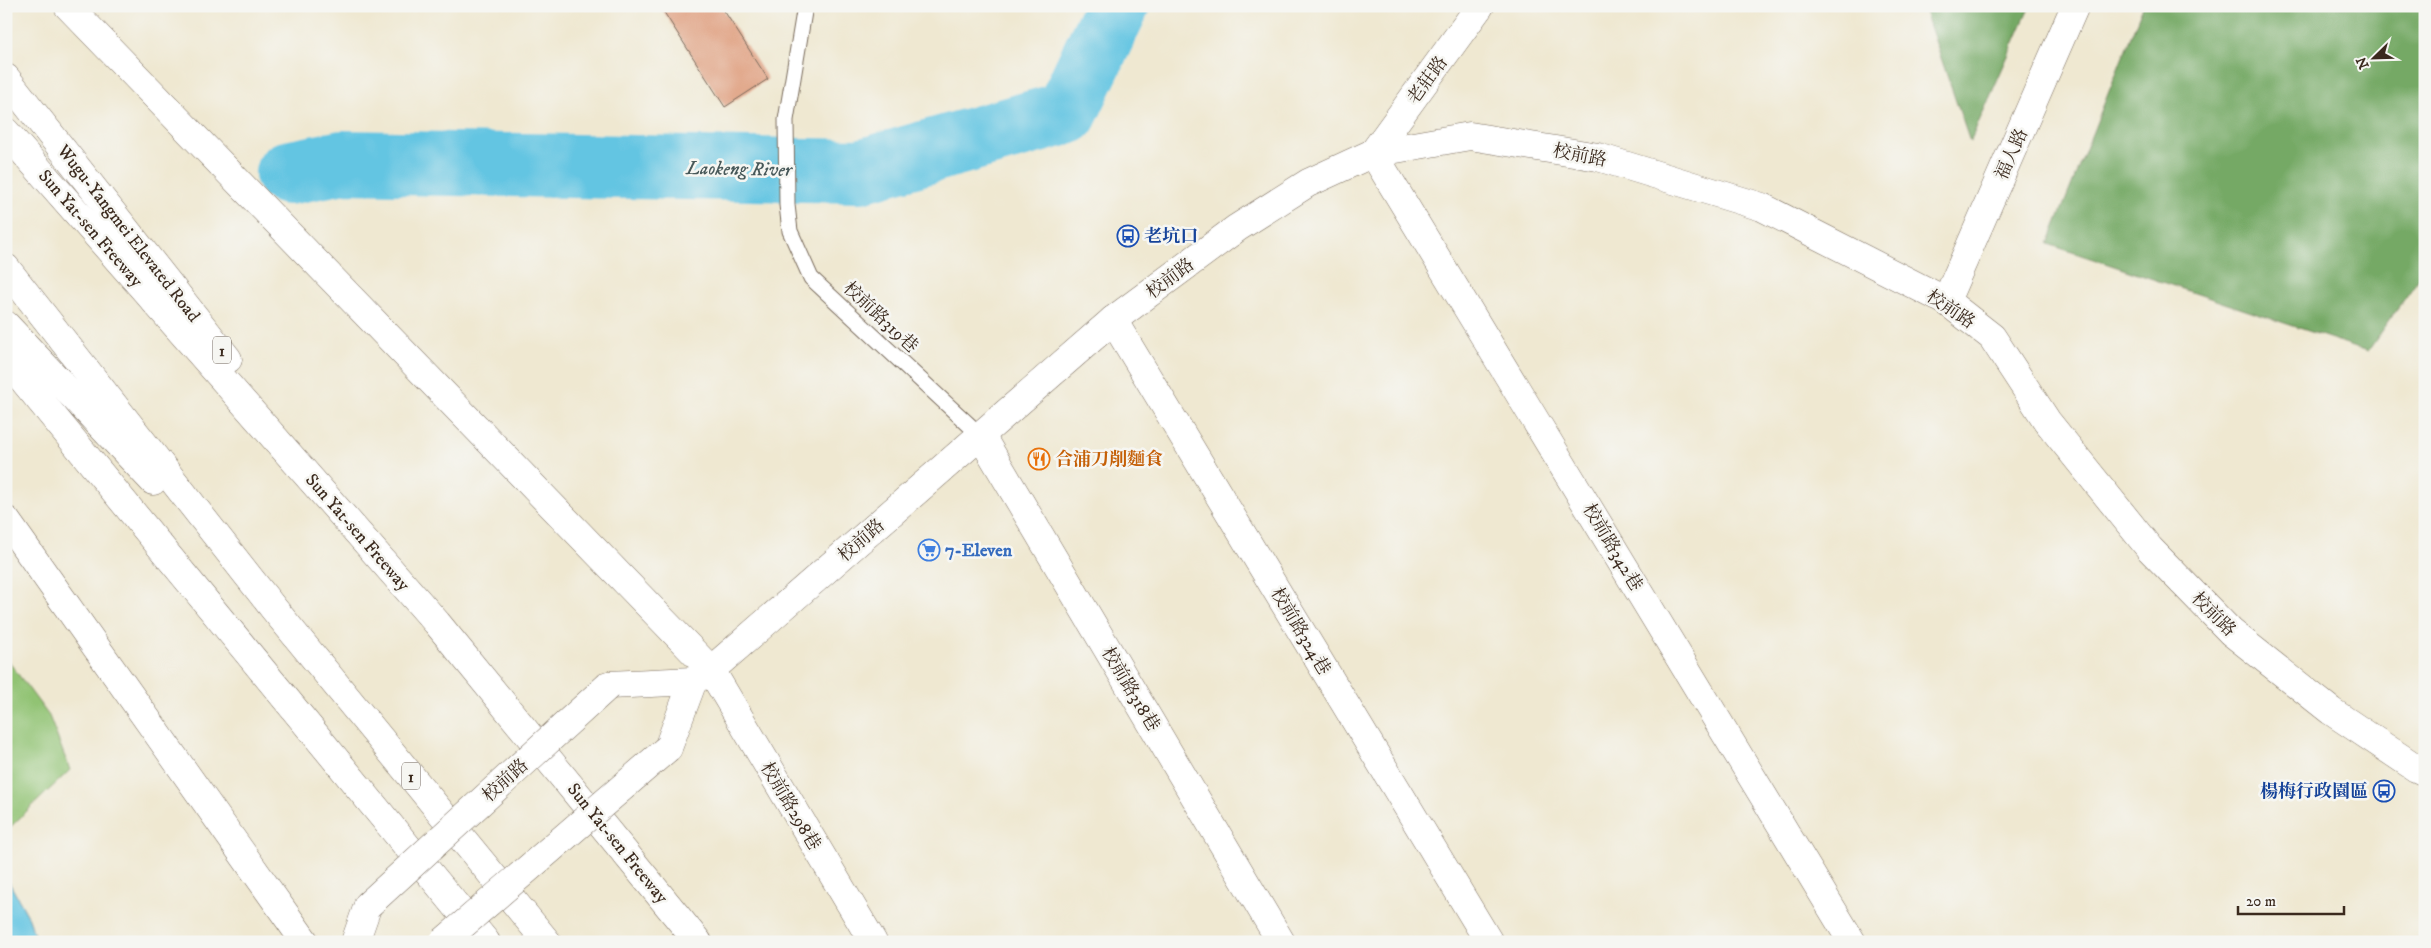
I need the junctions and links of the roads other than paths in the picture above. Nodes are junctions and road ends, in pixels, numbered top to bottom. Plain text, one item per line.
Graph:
1 (68, 6) edge
2 (805, 6) edge
3 (1480, 6) edge
4 (2075, 6) edge
5 (6, 78) edge
6 (6, 132) edge
7 (1373, 153) junction
8 (6, 268) edge
9 (1946, 301) junction
10 (1113, 320) junction
11 (6, 325) edge
12 (6, 360) edge
13 (982, 436) junction
14 (6, 520) edge
15 (274, 610) junction
16 (437, 623) junction
17 (702, 675) junction
18 (2425, 772) edge
19 (305, 942) edge
20 (355, 942) edge
21 (443, 942) edge
22 (486, 942) edge
23 (547, 942) edge
24 (698, 942) edge
25 (873, 942) edge
26 (1281, 942) edge
27 (1489, 942) edge
28 (1852, 942) edge

1 - 17 main road, 校前路298巷
2 - 13 lane, 校前路319巷
3 - 7 main road, 老莊路
4 - 9 main road, 福人路
5 - 16 main road, Wugu-Yangmei Elevated Road / 1
6 - 16 main road, Sun Yat-sen Freeway / 1
7 - 9 main road, 校前路
7 - 10 main road, 校前路
7 - 28 main road, 校前路342巷
8 - 15 main road, 1
9 - 18 main road, 校前路
10 - 13 main road, 校前路
10 - 27 main road, 校前路324巷
11 - 15 main road, 1
12 - 22 main road
13 - 17 main road, 校前路
13 - 26 main road, 校前路318巷
14 - 19 main road
15 - 23 main road, 1
16 - 24 main road, Sun Yat-sen Freeway / 1
17 - 20 main road, 校前路, bridge
17 - 21 main road, 校前路, bridge
17 - 25 main road, 校前路298巷

